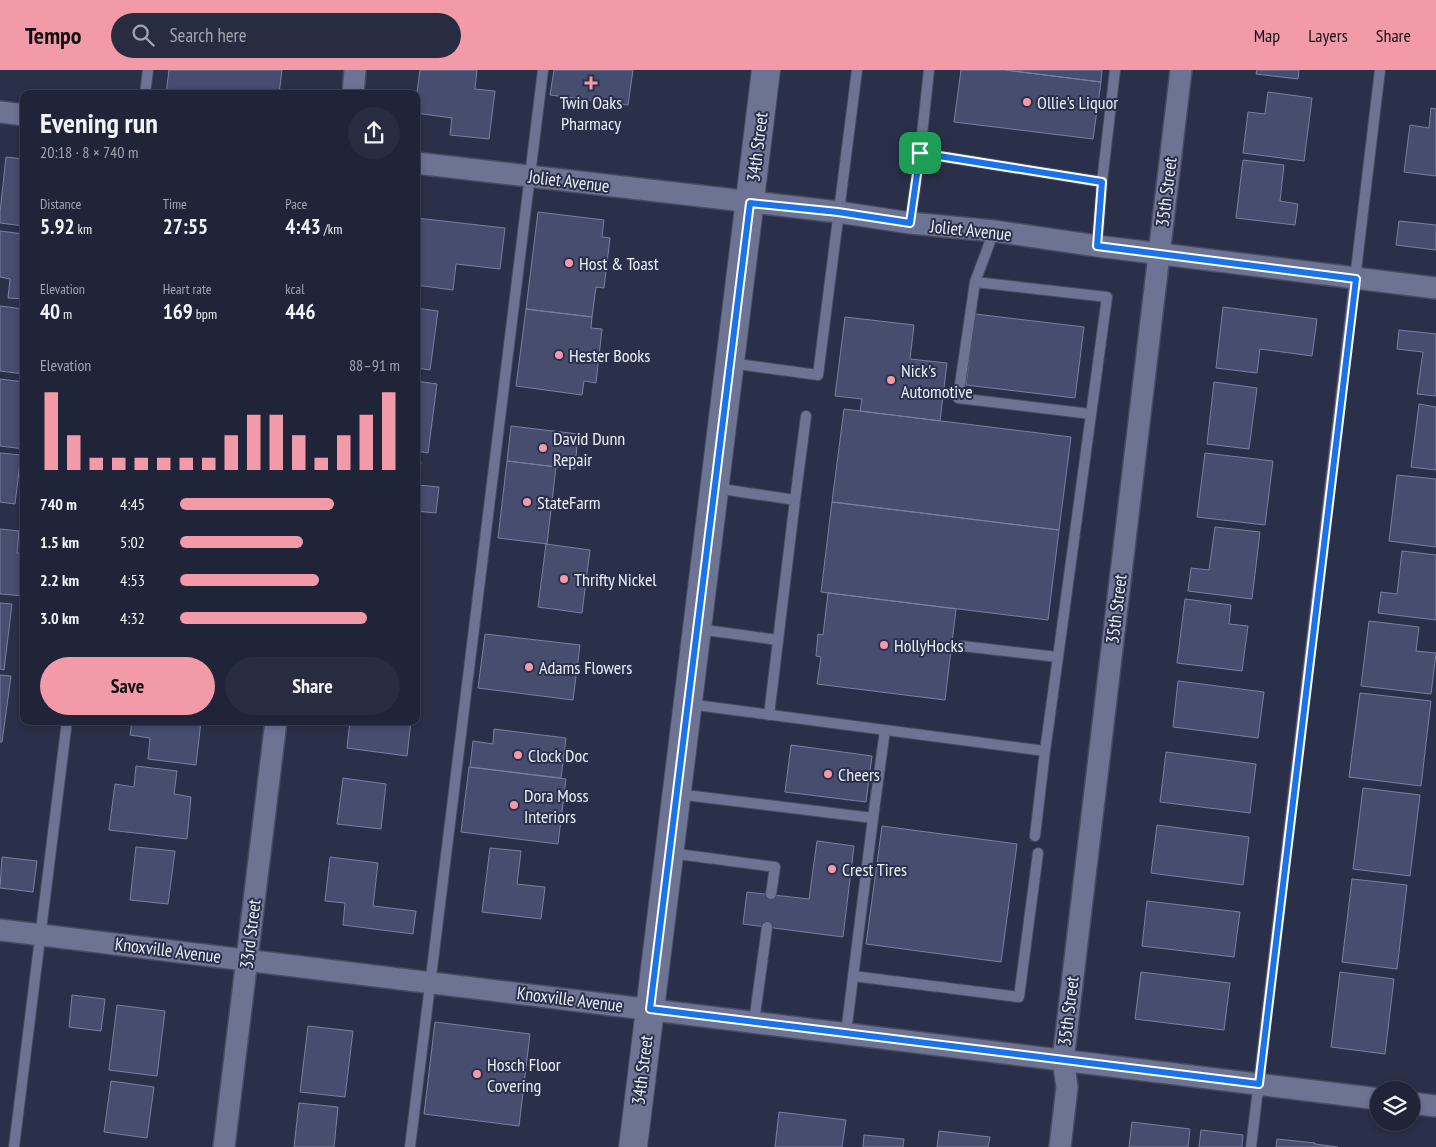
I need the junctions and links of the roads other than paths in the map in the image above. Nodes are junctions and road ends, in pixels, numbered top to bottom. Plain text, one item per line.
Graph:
1 (148, 70) edge
2 (355, 70) edge
3 (543, 70) edge
4 (766, 70) edge
5 (857, 70) edge
6 (929, 70) edge
7 (1115, 70) edge
8 (1181, 70) edge
9 (1380, 70) edge
10 (146, 90) edge
11 (352, 90) edge
12 (0, 112) edge
13 (20, 114) edge
14 (920, 153) junction
15 (420, 163) edge
16 (530, 176) junction
17 (1102, 182) junction
18 (750, 203) junction
19 (838, 212) junction
20 (910, 223) junction
21 (994, 231) junction
22 (1097, 246) junction
23 (1158, 254) junction
24 (1356, 279) junction
25 (975, 282) junction
26 (1436, 288) edge
27 (730, 363) junction
28 (1091, 414) junction
29 (806, 416) dead end
30 (714, 488) junction
31 (795, 500) junction
32 (697, 628) junction
33 (778, 640) junction
34 (962, 646) dead end
35 (1058, 657) junction
36 (687, 704) junction
37 (769, 715) junction
38 (66, 725) edge
39 (276, 725) edge
40 (886, 730) junction
41 (1045, 751) junction
42 (676, 794) junction
43 (873, 818) junction
44 (1035, 836) dead end
45 (669, 853) junction
46 (1038, 853) dead end
47 (771, 894) dead end
48 (767, 927) dead end
49 (0, 930) edge
50 (40, 934) junction
51 (247, 960) junction
52 (853, 976) junction
53 (430, 982) junction
54 (650, 1009) junction
55 (754, 1022) junction
56 (846, 1034) junction
57 (1062, 1060) junction
58 (1259, 1084) junction
59 (1370, 1098) edge
60 (1420, 1104) edge
61 (1436, 1106) edge
62 (14, 1147) edge
63 (224, 1147) edge
64 (410, 1147) edge
65 (633, 1147) edge
66 (1060, 1147) edge
67 (1251, 1147) edge

1 - 10 lane
2 - 11 street
3 - 16 lane
4 - 18 main road, 34th Street
5 - 19 lane
6 - 14 lane
7 - 17 lane
8 - 23 street, 35th Street
9 - 24 lane
12 - 13 street
14 - 17 lane
14 - 20 lane
15 - 16 street, Joliet Avenue
16 - 18 street, Joliet Avenue
16 - 53 lane
17 - 22 lane
18 - 19 street, Joliet Avenue
18 - 27 main road, 34th Street
19 - 20 street, Joliet Avenue
19 - 27 lane
20 - 21 street, Joliet Avenue
21 - 22 street, Joliet Avenue
21 - 25 lane
22 - 23 street, Joliet Avenue
23 - 24 street, Joliet Avenue
23 - 57 street, 35th Street
24 - 26 street, Joliet Avenue
24 - 58 lane
25 - 28 lane
25 - 28 lane
27 - 30 main road, 34th Street
28 - 35 lane
29 - 31 lane
30 - 31 lane
30 - 32 main road, 34th Street
31 - 33 lane
32 - 33 lane
32 - 36 main road, 34th Street
33 - 37 lane
34 - 35 lane
35 - 41 lane
36 - 37 lane
36 - 42 main road, 34th Street
37 - 40 lane
38 - 50 lane
39 - 51 street, 33rd Street
40 - 41 lane
40 - 43 lane
41 - 44 lane
42 - 43 lane
42 - 45 main road, 34th Street
43 - 52 lane
45 - 47 lane
45 - 54 main road, 34th Street
46 - 52 lane
48 - 55 lane
49 - 50 street, Knoxville Avenue
50 - 51 street, Knoxville Avenue
50 - 62 lane
51 - 53 street, Knoxville Avenue
51 - 63 street, 33rd Street
52 - 56 lane
53 - 54 street, Knoxville Avenue
53 - 64 lane
54 - 55 street, Knoxville Avenue
54 - 65 main road, 34th Street
55 - 56 street, Knoxville Avenue
56 - 57 street, Knoxville Avenue
57 - 58 street, Knoxville Avenue
57 - 66 street, 35th Street
58 - 59 street, Knoxville Avenue
58 - 67 lane
60 - 61 street

